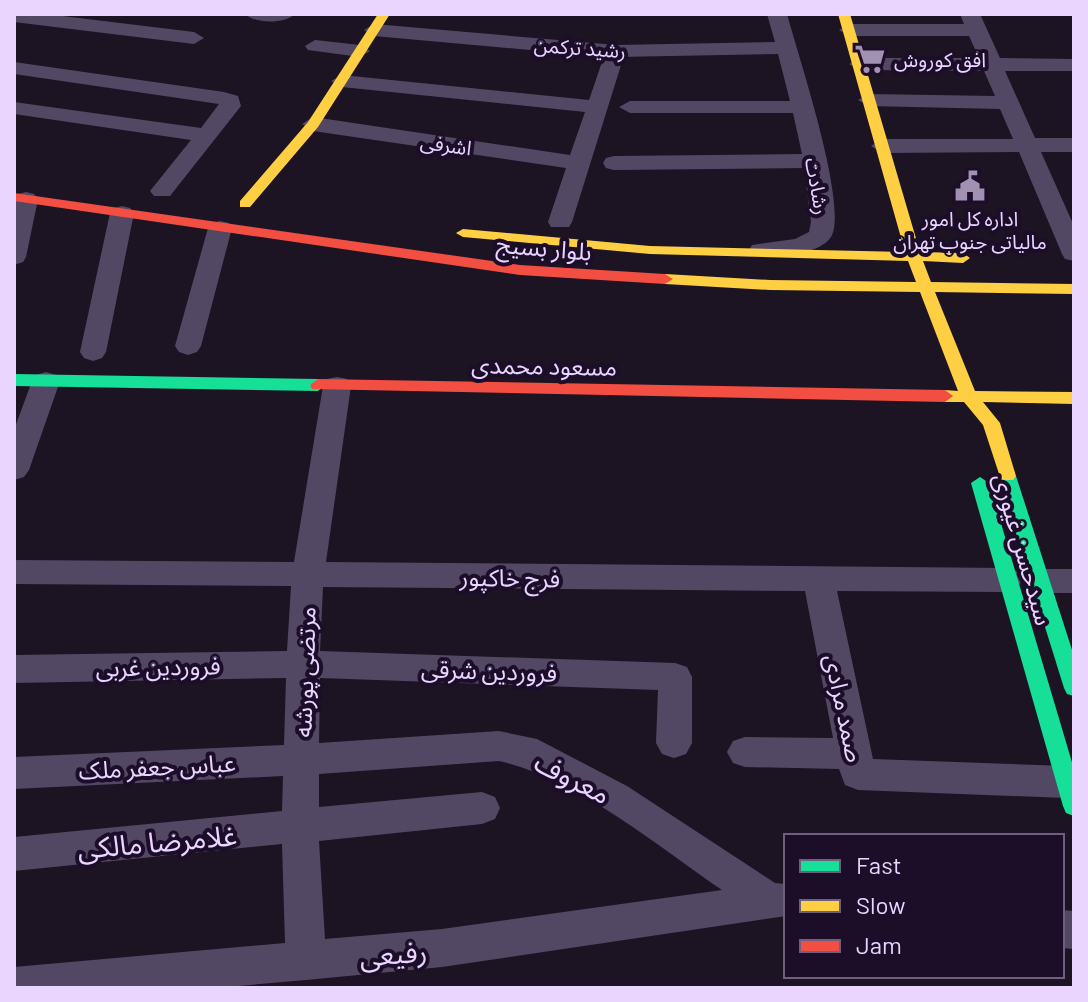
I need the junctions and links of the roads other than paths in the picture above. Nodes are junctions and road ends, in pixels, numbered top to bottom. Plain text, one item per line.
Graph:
1 (255, 14) edge
2 (285, 14) edge
3 (777, 14) edge
4 (14, 16) edge
5 (379, 22) edge
6 (846, 22) edge
7 (974, 22) edge
8 (194, 38) dead end
9 (315, 46) dead end
10 (786, 48) junction
11 (360, 51) junction
12 (612, 62) dead end
13 (859, 64) junction
14 (1074, 65) edge
15 (993, 66) junction
16 (14, 68) edge
17 (342, 81) junction
18 (869, 100) junction
19 (1009, 103) junction
20 (597, 107) junction
21 (630, 107) dead end
22 (801, 107) junction
23 (14, 108) edge
24 (313, 124) junction
25 (205, 135) junction
26 (1026, 145) junction
27 (1074, 145) edge
28 (882, 146) junction
29 (815, 161) junction
30 (579, 163) junction
31 (614, 163) dead end
32 (154, 190) joint
33 (190, 195) dead end
34 (20, 198) edge
35 (246, 204) dead end
36 (122, 213) junction
37 (560, 222) dead end
38 (220, 228) junction
39 (449, 232) dead end
40 (697, 251) junction
41 (14, 257) edge
42 (914, 258) junction
43 (1069, 258) edge
44 (985, 273) junction
45 (926, 287) junction
46 (1074, 289) edge
47 (188, 346) dead end
48 (93, 352) dead end
49 (14, 380) edge
50 (46, 381) junction
51 (337, 386) junction
52 (969, 397) junction
53 (1074, 398) edge
54 (963, 421) dead end
55 (975, 464) dead end
56 (14, 470) edge
57 (14, 572) edge
58 (308, 575) junction
59 (1006, 580) junction
60 (819, 581) junction
61 (1039, 581) junction
62 (1074, 581) edge
63 (303, 664) junction
64 (14, 669) edge
65 (1074, 688) edge
66 (674, 743) dead end
67 (745, 752) dead end
68 (855, 754) junction
69 (301, 760) junction
70 (14, 773) edge
71 (1070, 794) edge
72 (482, 808) dead end
73 (300, 828) junction
74 (14, 854) edge
75 (778, 900) edge
76 (306, 961) junction
77 (14, 987) edge

1 - 2 street
3 - 10 street, رشادت
4 - 8 street
5 - 10 street, رشید ترکمن
5 - 11 main road
6 - 7 street
6 - 13 main road, سیدحسن غیوری
7 - 15 street
9 - 11 street
10 - 22 street, رشادت
11 - 17 main road
12 - 20 street
13 - 15 street
13 - 18 main road, سیدحسن غیوری
14 - 15 street
15 - 19 street
16 - 25 street
17 - 20 street
17 - 24 main road
18 - 19 street
18 - 28 main road, سیدحسن غیوری
19 - 26 street
20 - 30 street
21 - 22 street
22 - 29 street, رشادت
23 - 25 street
24 - 30 street, اشرفی
24 - 35 main road
25 - 32 street
26 - 27 street
26 - 28 street
26 - 43 street
28 - 42 main road, سیدحسن غیوری
29 - 31 street
29 - 40 street, رشادت
30 - 37 street
32 - 33 main road
34 - 36 main road, بلوار بسیج
34 - 41 street
36 - 38 main road, بلوار بسیج
36 - 48 street
38 - 45 main road, بلوار بسیج
38 - 47 street
39 - 40 main road, بلوار بسیج
40 - 42 main road, بلوار بسیج
42 - 44 main road, بلوار بسیج
42 - 45 main road, سیدحسن غیوری
44 - 45 main road, بلوار بسیج
44 - 46 main road, بلوار بسیج
45 - 52 main road, سیدحسن غیوری
49 - 50 main road, مسعود محمدی
50 - 51 main road, مسعود محمدی
50 - 56 street
51 - 52 main road, مسعود محمدی
51 - 58 street, مرتضی پورشه
52 - 53 main road, مسعود محمدی
52 - 54 main road
52 - 61 main road, سیدحسن غیوری
55 - 59 main road, سیدحسن غیوری
57 - 58 street, فرج خاکپور
58 - 60 street, فرج خاکپور
58 - 63 street, مرتضی پورشه
59 - 60 street, فرج خاکپور
59 - 71 main road, سیدحسن غیوری
60 - 68 street, صمد مرادی
61 - 62 street
61 - 65 main road, سیدحسن غیوری
63 - 64 street, فروردین غربی
63 - 66 street, فروردین شرقی
63 - 69 street, مرتضی پورشه
67 - 68 street
68 - 71 street, صمد مرادی
69 - 70 street, عباس جعفر ملک
69 - 73 street, مرتضی پورشه
69 - 75 street, معروف
72 - 73 street, غلامرضا مالکی
73 - 74 street, غلامرضا مالکی
73 - 76 street, مرتضی پورشه
75 - 76 street, رفیعی
76 - 77 street, رفیعی

